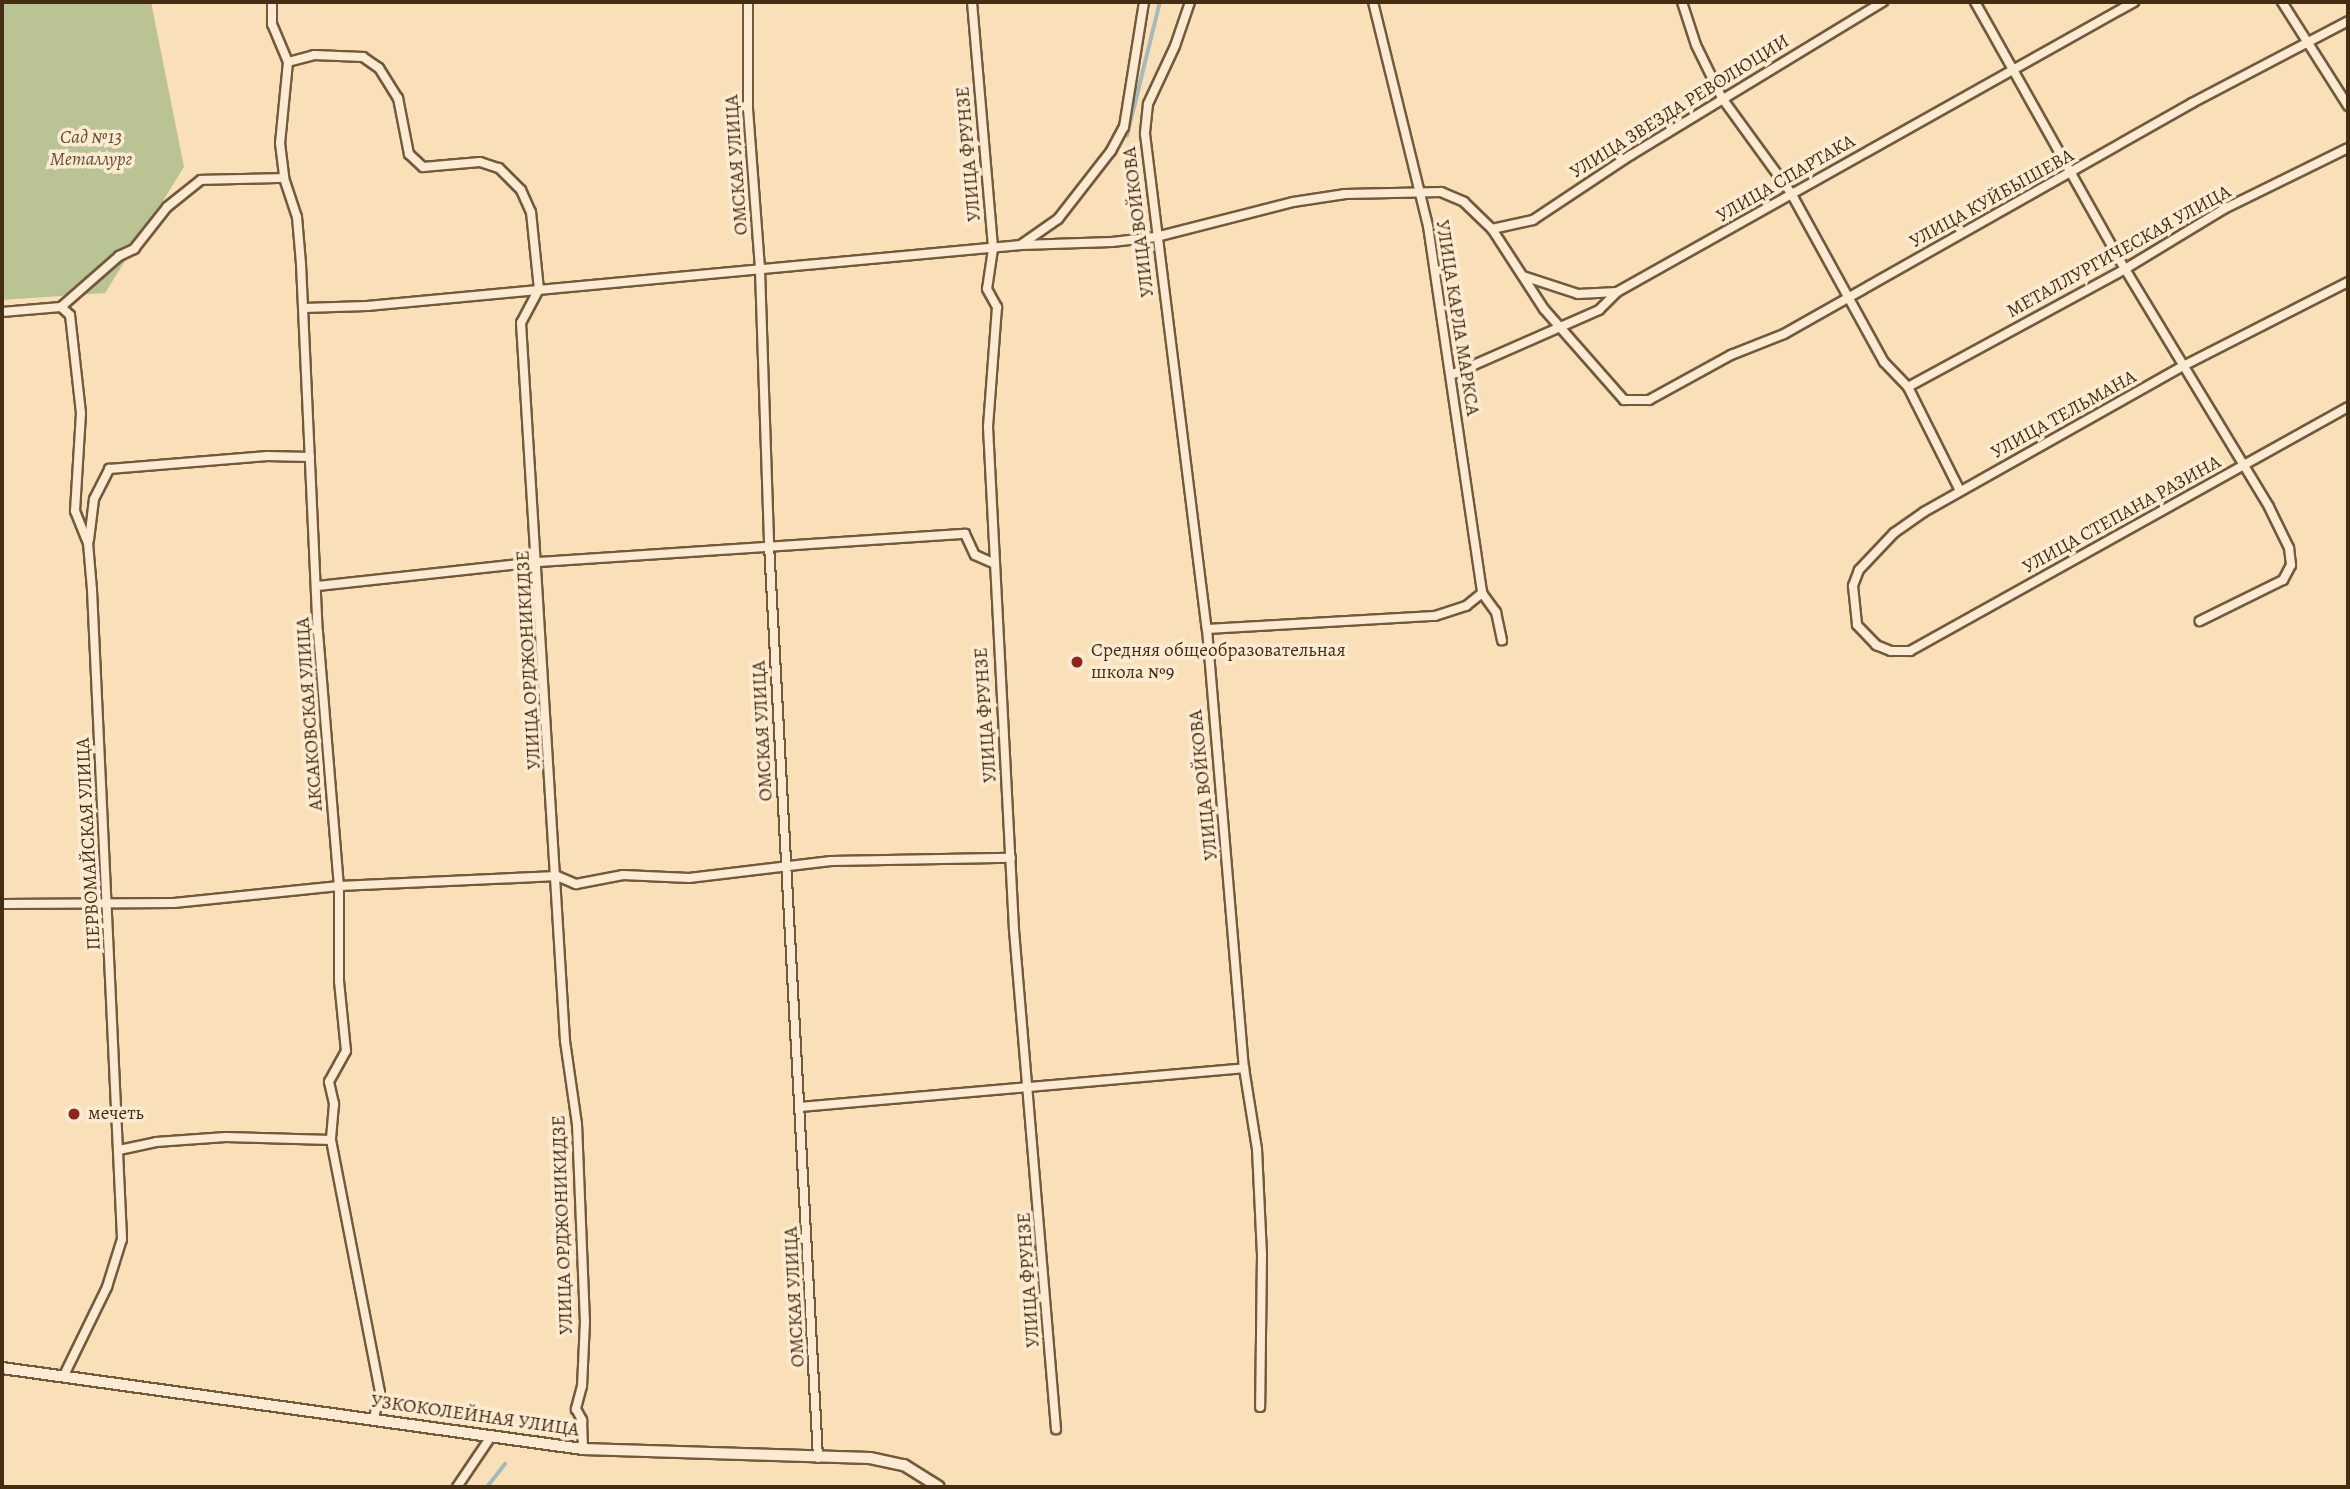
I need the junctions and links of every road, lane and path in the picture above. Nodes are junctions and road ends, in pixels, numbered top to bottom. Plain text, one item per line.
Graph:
1 (272, 2) edge
2 (748, 2) edge
3 (972, 2) edge
4 (1144, 2) edge
5 (1189, 2) edge
6 (1373, 2) edge
7 (1883, 2) edge
8 (1975, 2) edge
9 (2134, 2) edge
10 (2282, 2) edge
11 (1684, 3) edge
12 (2348, 21) edge
13 (2309, 43) junction
14 (288, 62) junction
15 (2015, 67) junction
16 (1722, 98) junction
17 (2348, 106) edge
18 (2348, 148) edge
19 (2072, 172) junction
20 (284, 178) junction
21 (1416, 191) junction
22 (1791, 193) junction
23 (1492, 229) junction
24 (1156, 237) junction
25 (1021, 245) junction
26 (993, 249) junction
27 (2125, 269) junction
28 (760, 270) junction
29 (1523, 276) junction
30 (2348, 282) edge
31 (538, 289) junction
32 (1617, 292) junction
33 (1847, 299) junction
34 (61, 307) junction
35 (304, 308) junction
36 (2, 312) edge
37 (1562, 326) junction
38 (2182, 366) junction
39 (1451, 375) junction
40 (1908, 387) junction
41 (2348, 407) edge
42 (310, 457) junction
43 (2245, 464) junction
44 (1960, 491) junction
45 (88, 543) junction
46 (769, 544) junction
47 (539, 562) junction
48 (993, 563) junction
49 (317, 586) junction
50 (1482, 593) junction
51 (2200, 621) dead end
52 (1857, 625) joint
53 (1207, 629) junction
54 (1502, 640) dead end
55 (1011, 858) junction
56 (786, 868) junction
57 (557, 876) junction
58 (339, 886) junction
59 (2, 904) edge
60 (108, 906) junction
61 (1244, 1068) junction
62 (1030, 1089) junction
63 (801, 1107) junction
64 (331, 1140) junction
65 (119, 1150) junction
66 (2, 1367) edge
67 (64, 1375) junction
68 (1260, 1407) dead end
69 (374, 1419) junction
70 (1056, 1429) dead end
71 (490, 1438) junction
72 (583, 1449) junction
73 (818, 1458) junction
74 (457, 1487) edge
75 (939, 1487) edge

1 - 14 street, АКСАКОВСКАЯ УЛИЦА
2 - 28 street, ОМСКАЯ УЛИЦА
3 - 26 street, УЛИЦА ФРУНЗЕ
4 - 25 street, УЛИЦА ВОЙКОВА
5 - 24 street, УЛИЦА ВОЙКОВА
6 - 21 street, УЛИЦА КАРЛА МАРКСА
7 - 16 street, УЛИЦА ЗВЕЗДА РЕВОЛЮЦИИ
8 - 15 street
9 - 15 street, УЛИЦА СПАРТАКА
10 - 13 street
11 - 16 street
12 - 13 street, УЛИЦА КУЙБЫШЕВА
13 - 17 street
13 - 19 street, УЛИЦА КУЙБЫШЕВА
14 - 20 street, АКСАКОВСКАЯ УЛИЦА
14 - 31 street
15 - 19 street
15 - 22 street, УЛИЦА СПАРТАКА
16 - 22 street
16 - 23 street, УЛИЦА ЗВЕЗДА РЕВОЛЮЦИИ
18 - 27 street, МЕТАЛЛУРГИЧЕСКАЯ УЛИЦА
19 - 27 street
19 - 33 street, УЛИЦА КУЙБЫШЕВА
20 - 34 street
20 - 35 street, АКСАКОВСКАЯ УЛИЦА
21 - 23 street
21 - 24 street
21 - 39 street, УЛИЦА КАРЛА МАРКСА
22 - 32 street, УЛИЦА СПАРТАКА
22 - 33 street
23 - 29 street
24 - 25 street
24 - 53 street, УЛИЦА ВОЙКОВА
25 - 26 street
26 - 28 street
26 - 48 street, УЛИЦА ФРУНЗЕ
27 - 38 street
27 - 40 street, МЕТАЛЛУРГИЧЕСКАЯ УЛИЦА
28 - 31 street
28 - 46 street, ОМСКАЯ УЛИЦА
29 - 32 street
29 - 37 street
30 - 38 street, УЛИЦА ТЕЛЬМАНА
31 - 35 street
31 - 47 street, УЛИЦА ОРДЖОНИКИДЗЕ
32 - 37 street, УЛИЦА СПАРТАКА
33 - 37 street, УЛИЦА КУЙБЫШЕВА
33 - 40 street
34 - 36 street
34 - 45 street, ПЕРВОМАЙСКАЯ УЛИЦА
35 - 42 street, АКСАКОВСКАЯ УЛИЦА
37 - 39 street, УЛИЦА СПАРТАКА
38 - 43 street
38 - 44 street, УЛИЦА ТЕЛЬМАНА
39 - 50 street, УЛИЦА КАРЛА МАРКСА
40 - 44 street
41 - 43 street, УЛИЦА СТЕПАНА РАЗИНА
42 - 45 street
42 - 49 street, АКСАКОВСКАЯ УЛИЦА
43 - 51 street
43 - 52 street, УЛИЦА СТЕПАНА РАЗИНА
44 - 52 street, УЛИЦА ТЕЛЬМАНА
45 - 60 street, ПЕРВОМАЙСКАЯ УЛИЦА
46 - 47 street
46 - 48 street
46 - 56 street, ОМСКАЯ УЛИЦА
47 - 49 street
47 - 57 street, УЛИЦА ОРДЖОНИКИДЗЕ
48 - 55 street, УЛИЦА ФРУНЗЕ
49 - 58 street, АКСАКОВСКАЯ УЛИЦА
50 - 53 street
50 - 54 street, УЛИЦА КАРЛА МАРКСА
53 - 61 street, УЛИЦА ВОЙКОВА
55 - 56 street
55 - 62 street, УЛИЦА ФРУНЗЕ
56 - 57 street
56 - 63 street, ОМСКАЯ УЛИЦА
57 - 58 street
57 - 72 street, УЛИЦА ОРДЖОНИКИДЗЕ
58 - 60 street
58 - 64 street, АКСАКОВСКАЯ УЛИЦА
59 - 60 street
60 - 65 street, ПЕРВОМАЙСКАЯ УЛИЦА
61 - 62 street
61 - 68 street, УЛИЦА ВОЙКОВА
62 - 63 street
62 - 70 street, УЛИЦА ФРУНЗЕ
63 - 73 street, ОМСКАЯ УЛИЦА
64 - 65 street
64 - 69 street, АКСАКОВСКАЯ УЛИЦА
65 - 67 street, ПЕРВОМАЙСКАЯ УЛИЦА
66 - 67 street, УЗКОКОЛЕЙНАЯ УЛИЦА
67 - 69 street, УЗКОКОЛЕЙНАЯ УЛИЦА
69 - 71 street, УЗКОКОЛЕЙНАЯ УЛИЦА
71 - 72 street, УЗКОКОЛЕЙНАЯ УЛИЦА
71 - 74 street
72 - 73 street, УЗКОКОЛЕЙНАЯ УЛИЦА
73 - 75 street, УЗКОКОЛЕЙНАЯ УЛИЦА

